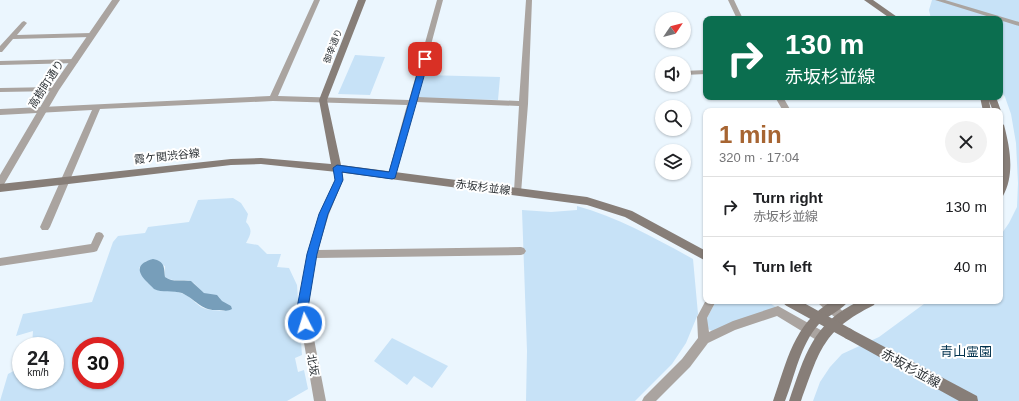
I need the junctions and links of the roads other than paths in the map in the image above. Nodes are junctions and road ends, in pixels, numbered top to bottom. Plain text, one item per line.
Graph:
1 (116, 0) edge
2 (317, 0) edge
3 (362, 0) edge
4 (440, 0) edge
5 (529, 0) edge
6 (731, 0) edge
7 (868, 0) edge
8 (876, 0) edge
9 (938, 0) edge
10 (739, 16) edge
11 (892, 16) edge
12 (900, 16) edge
13 (992, 16) edge
14 (1003, 19) edge
15 (24, 23) dead end
16 (1019, 24) edge
17 (92, 35) junction
18 (12, 37) junction
19 (0, 50) edge
20 (74, 61) junction
21 (0, 63) edge
22 (703, 72) edge
23 (691, 73) edge
24 (55, 89) junction
25 (0, 90) edge
26 (273, 98) junction
27 (323, 100) junction
28 (414, 101) junction
29 (524, 104) junction
30 (97, 108) junction
31 (42, 111) junction
32 (0, 112) edge
33 (1003, 140) edge
34 (337, 168) junction
35 (392, 175) junction
36 (65, 180) junction
37 (1003, 180) edge
38 (0, 183) edge
39 (0, 188) edge
40 (518, 191) junction
41 (44, 226) dead end
42 (99, 236) dead end
43 (521, 251) dead end
44 (312, 254) junction
45 (703, 254) edge
46 (0, 262) edge
47 (709, 304) edge
48 (794, 304) edge
49 (827, 304) edge
50 (864, 304) edge
51 (842, 316) junction
52 (807, 328) junction
53 (822, 337) junction
54 (704, 339) junction
55 (320, 401) edge
56 (648, 401) edge
57 (779, 401) edge
58 (795, 401) edge
59 (972, 401) edge

1 - 17 street, 高樹町通り
2 - 26 street
3 - 27 main road, 御幸通り
4 - 28 street
5 - 29 street
6 - 10 street
7 - 11 main road
8 - 12 main road
9 - 13 street
14 - 16 street
15 - 18 street
17 - 18 street
17 - 20 street, 高樹町通り
18 - 19 street
20 - 21 street
20 - 24 street, 高樹町通り
22 - 23 street
24 - 25 street
24 - 31 street, 高樹町通り
26 - 27 street
26 - 30 street
27 - 28 street
27 - 34 main road
28 - 29 street
28 - 35 street
29 - 40 street
30 - 31 street
30 - 36 street
31 - 32 street
31 - 38 street, 高樹町通り
33 - 37 main road
34 - 35 main road, 赤坂杉並線
34 - 36 main road, 霞ケ関渋谷線
34 - 44 street, 北坂
35 - 40 main road, 赤坂杉並線
36 - 39 main road, 霞ケ関渋谷線
36 - 41 street
40 - 45 main road, 赤坂杉並線
42 - 46 street
43 - 44 street
44 - 55 street, 北坂
47 - 54 street
48 - 59 main road, 赤坂杉並線, bridge
49 - 51 street
49 - 52 main road
50 - 51 main road
51 - 53 main road
52 - 53 street
52 - 54 street
52 - 57 main road
53 - 58 main road
54 - 56 street

